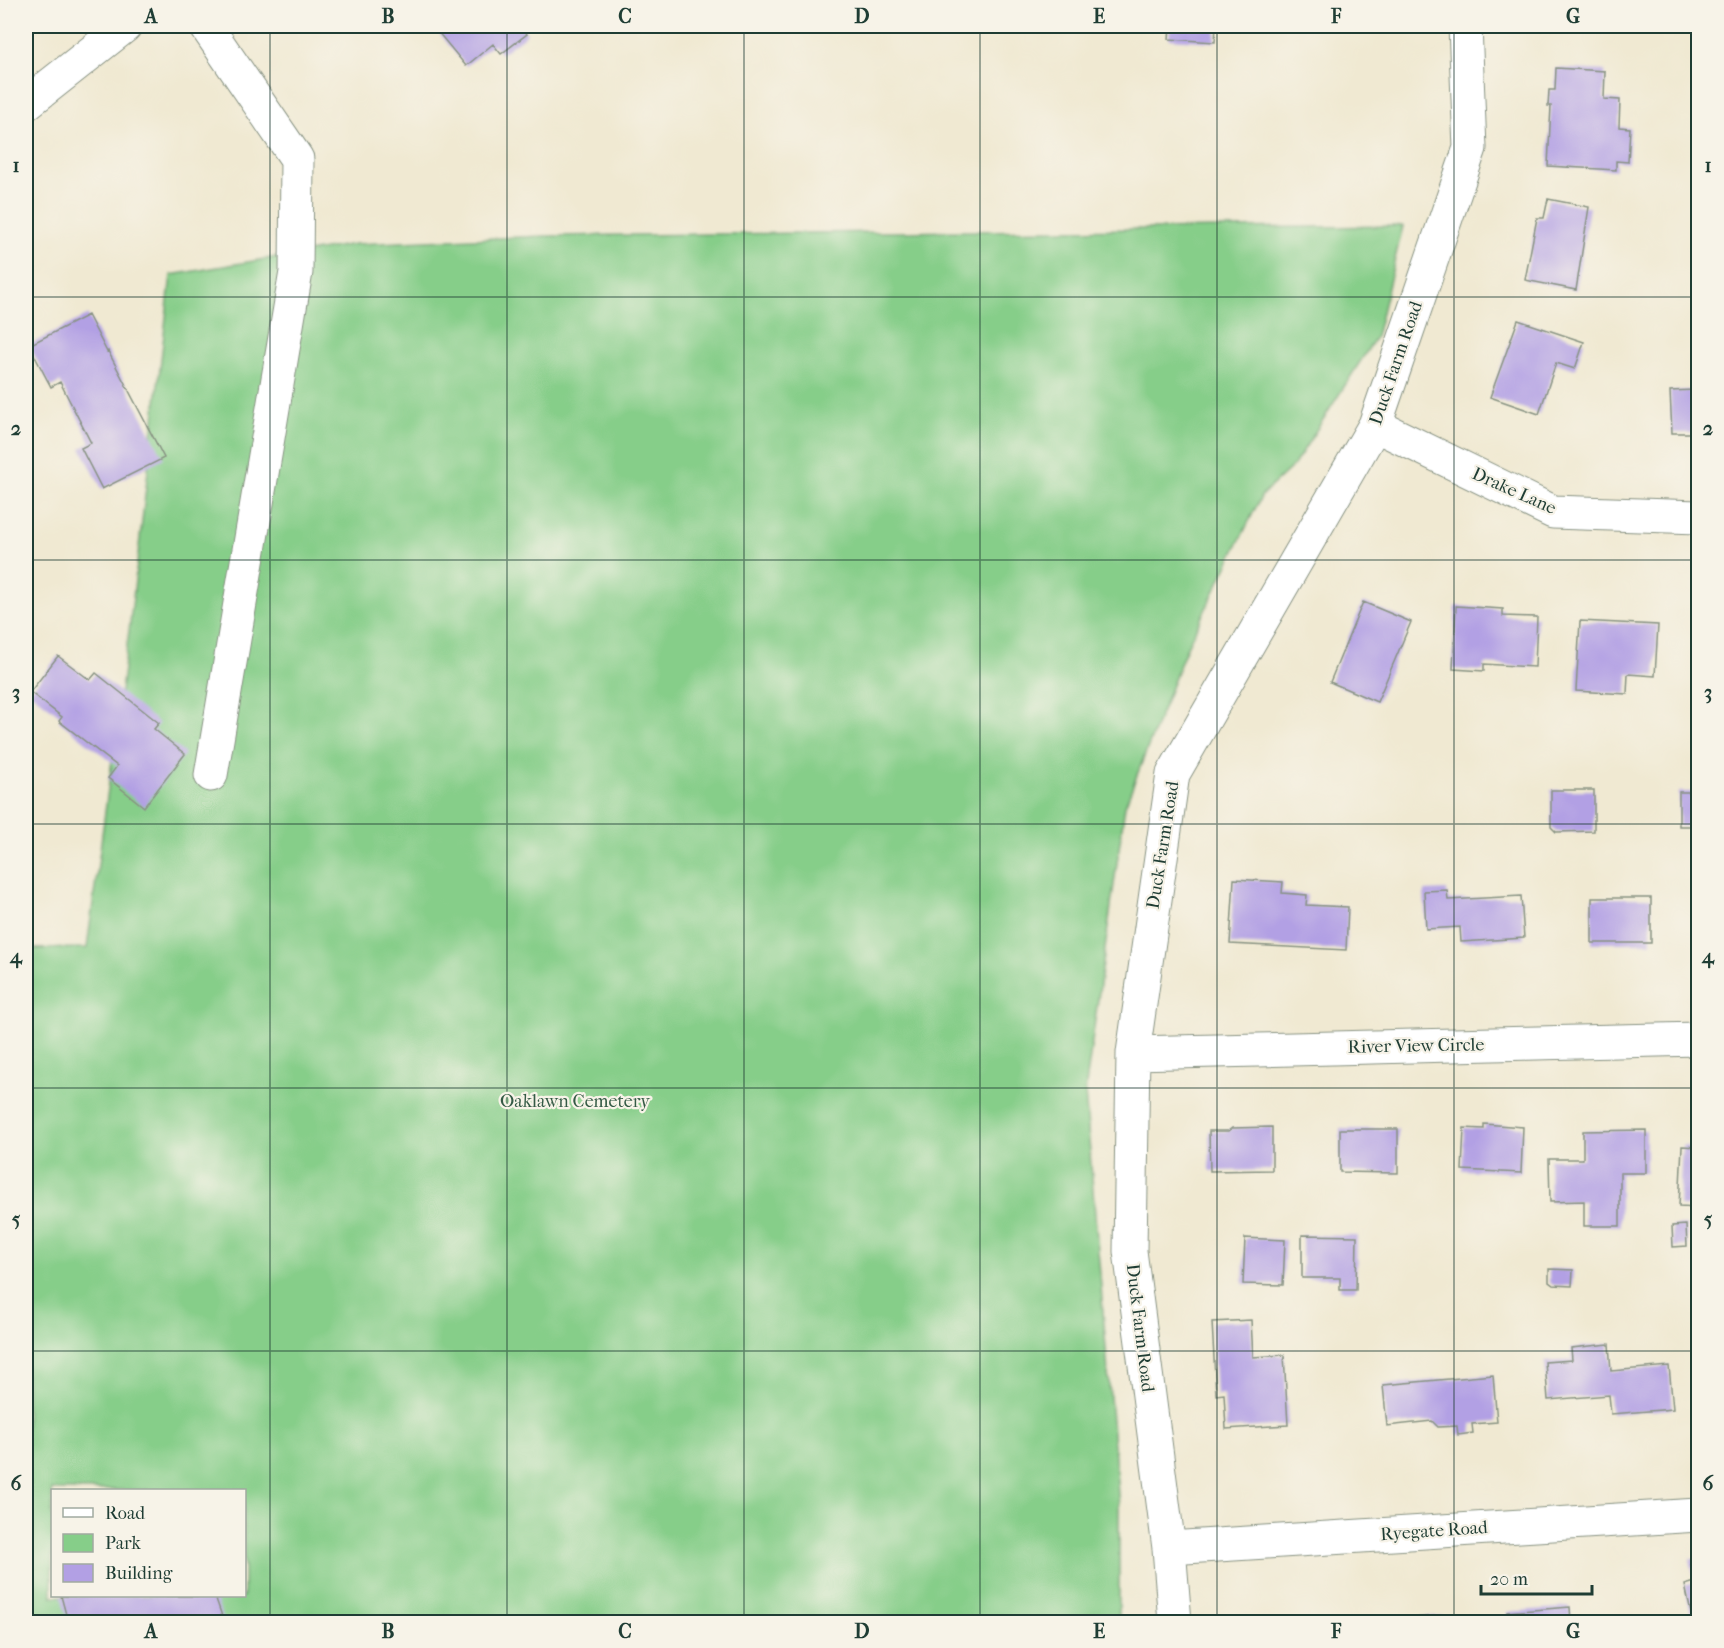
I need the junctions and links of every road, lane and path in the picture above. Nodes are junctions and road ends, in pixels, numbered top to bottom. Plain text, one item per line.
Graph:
1 (125, 26) edge
2 (206, 26) edge
3 (1465, 26) edge
4 (26, 104) edge
5 (1375, 425) junction
6 (1698, 517) edge
7 (211, 775) dead end
8 (1698, 1039) edge
9 (1133, 1053) junction
10 (1698, 1515) edge
11 (1168, 1548) junction
12 (1175, 1623) edge

1 - 4 street
2 - 7 street
3 - 5 street, Duck Farm Road
5 - 6 street, Drake Lane
5 - 9 street, Duck Farm Road
8 - 9 street, River View Circle
9 - 11 street, Duck Farm Road
10 - 11 street, Ryegate Road
11 - 12 street, Duck Farm Road

